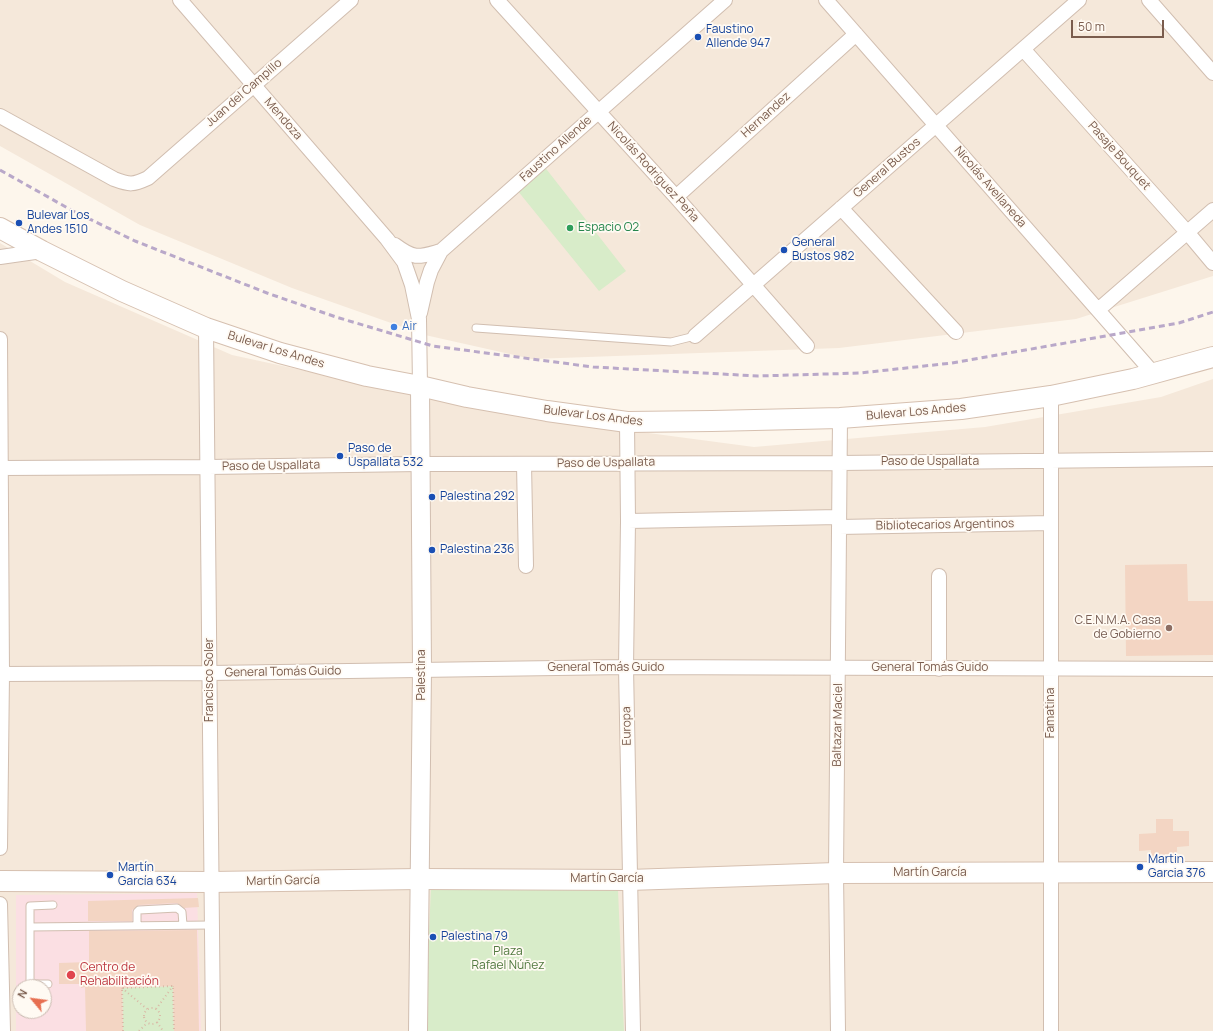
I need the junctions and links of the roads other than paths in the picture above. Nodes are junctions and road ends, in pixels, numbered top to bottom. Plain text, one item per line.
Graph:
1 (180, 0) edge
2 (351, 0) edge
3 (497, 0) edge
4 (725, 0) edge
5 (826, 0) edge
6 (1080, 0) edge
7 (1149, 0) edge
8 (856, 34) junction
9 (1023, 49) junction
10 (1213, 73) edge
11 (254, 85) junction
12 (598, 111) junction
13 (0, 116) edge
14 (936, 125) junction
15 (676, 197) junction
16 (841, 208) junction
17 (1213, 210) edge
18 (0, 228) edge
19 (1187, 232) junction
20 (387, 239) junction
21 (42, 251) junction
22 (441, 251) junction
23 (0, 257) edge
24 (1213, 263) edge
25 (753, 285) junction
26 (1098, 310) junction
27 (419, 319) junction
28 (206, 328) junction
29 (476, 328) dead end
30 (956, 332) dead end
31 (695, 336) joint
32 (0, 339) edge
33 (807, 346) dead end
34 (1213, 357) edge
35 (0, 366) edge
36 (1154, 374) junction
37 (420, 386) junction
38 (1051, 396) junction
39 (840, 418) junction
40 (627, 422) junction
41 (1213, 459) edge
42 (1051, 461) junction
43 (627, 462) junction
44 (839, 463) junction
45 (420, 464) junction
46 (524, 464) junction
47 (208, 467) junction
48 (0, 468) edge
49 (628, 521) junction
50 (839, 522) junction
51 (1051, 523) junction
52 (526, 566) dead end
53 (939, 576) dead end
54 (626, 667) junction
55 (838, 668) junction
56 (1051, 668) junction
57 (939, 669) junction
58 (1213, 669) edge
59 (422, 670) junction
60 (210, 673) junction
61 (1, 674) edge
62 (0, 848) edge
63 (1051, 872) junction
64 (1213, 872) edge
65 (836, 873) junction
66 (419, 879) junction
67 (630, 880) junction
68 (0, 881) edge
69 (211, 882) junction
70 (0, 904) edge
71 (52, 905) dead end
72 (211, 924) junction
73 (137, 925) junction
74 (183, 925) junction
75 (30, 927) junction
76 (30, 979) edge
77 (3, 1031) edge
78 (213, 1031) edge
79 (418, 1031) edge
80 (633, 1031) edge
81 (838, 1031) edge
82 (1051, 1031) edge

1 - 11 street, Mendoza
2 - 11 street, Juan del Campillo
3 - 12 street, Nicolás Rodríguez Peña
4 - 12 street, Faustino Allende
5 - 8 street, Nicolás Avellaneda
6 - 9 street, General Bustos
7 - 10 street
8 - 14 street, Nicolás Avellaneda
8 - 15 street, Hernandez
9 - 14 street, General Bustos
9 - 19 street, Pasaje Bouquet
11 - 13 street, Juan del Campillo
11 - 20 street, Mendoza
12 - 15 street, Nicolás Rodríguez Peña
12 - 22 street, Faustino Allende
14 - 16 street, General Bustos
14 - 26 street, Nicolás Avellaneda
15 - 25 street, Nicolás Rodríguez Peña
16 - 25 street, General Bustos
16 - 30 street
17 - 19 street
18 - 21 main road, Bulevar Los Andes
19 - 24 street, Pasaje Bouquet
19 - 26 street
20 - 22 street, Mendoza
20 - 27 street, Mendoza
21 - 23 street
21 - 28 main road, Bulevar Los Andes
22 - 27 street, Faustino Allende
25 - 31 street, General Bustos
25 - 33 street, Nicolás Rodríguez Peña
26 - 36 street, Nicolás Avellaneda
27 - 37 street, Palestina
28 - 37 main road, Bulevar Los Andes
28 - 47 street, Francisco Soler
29 - 31 lane
32 - 35 street
34 - 36 main road, Bulevar Los Andes
35 - 48 street
36 - 38 main road, Bulevar Los Andes
37 - 40 main road, Bulevar Los Andes
37 - 45 street, Palestina
38 - 39 main road, Bulevar Los Andes
38 - 42 street, Famatina
39 - 40 main road, Bulevar Los Andes
39 - 44 street, Baltazar Maciel
40 - 43 street, Europa
41 - 42 street, Paso de Uspallata
42 - 44 street, Paso de Uspallata
42 - 51 street, Famatina
43 - 44 street, Paso de Uspallata
43 - 46 street, Paso de Uspallata
43 - 49 street, Europa
44 - 50 street, Baltazar Maciel
45 - 46 street, Paso de Uspallata
45 - 47 street, Paso de Uspallata
45 - 59 street, Palestina
46 - 52 street
47 - 48 street, Paso de Uspallata
47 - 60 street, Francisco Soler
48 - 61 street
49 - 50 street, Bibliotecarios Argentinos
49 - 54 street, Europa
50 - 51 street, Bibliotecarios Argentinos
50 - 55 street, Baltazar Maciel
51 - 56 street, Famatina
53 - 57 street
54 - 55 street, General Tomás Guido
54 - 59 street, General Tomás Guido
54 - 67 street, Europa
55 - 57 street, General Tomás Guido
55 - 65 street, Baltazar Maciel
56 - 57 street, General Tomás Guido
56 - 58 street, General Tomás Guido
56 - 63 street, Famatina
59 - 60 street, General Tomás Guido
59 - 66 street, Palestina
60 - 61 street, General Tomás Guido
60 - 69 street, Francisco Soler
61 - 62 street
63 - 64 main road, Martín García
63 - 65 main road, Martín García
63 - 82 street, Famatina
65 - 67 main road, Martín García
65 - 81 street, Baltazar Maciel
66 - 67 main road, Martín García
66 - 69 main road, Martín García
66 - 79 street, Palestina
67 - 80 street, Europa
68 - 69 main road, Martín García
69 - 72 street, Francisco Soler
70 - 77 street
71 - 75 lane
72 - 74 lane
72 - 78 street, Francisco Soler
73 - 74 lane
73 - 74 lane
73 - 75 lane
75 - 76 lane

